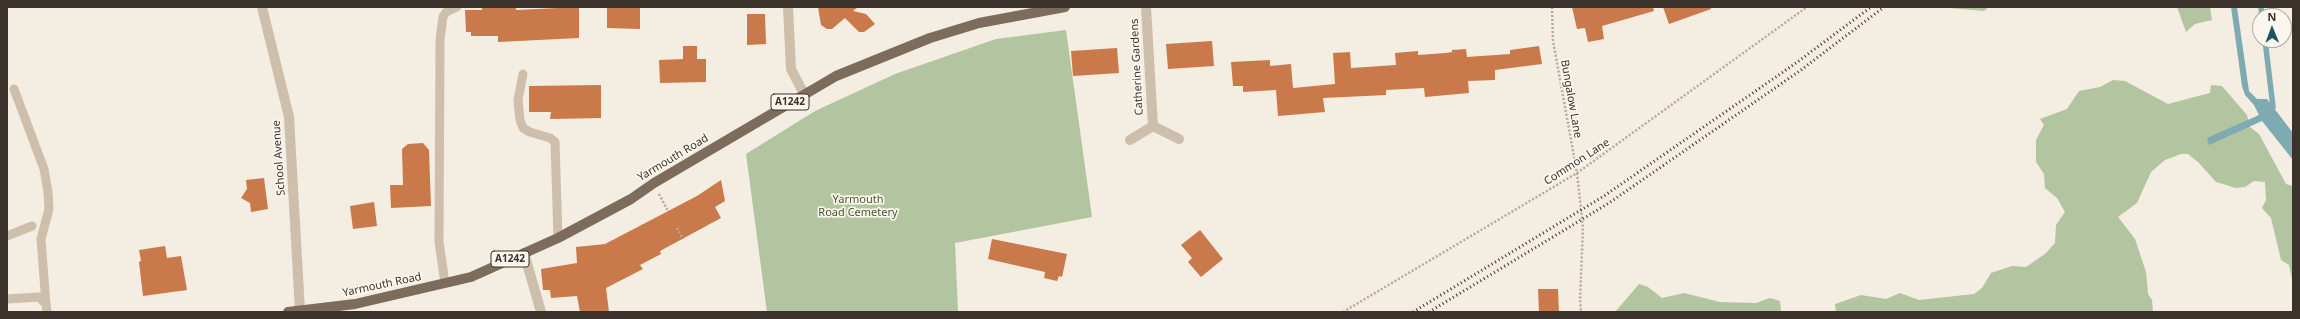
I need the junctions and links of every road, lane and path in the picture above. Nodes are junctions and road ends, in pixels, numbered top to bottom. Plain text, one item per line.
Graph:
1 (262, 7) edge
2 (457, 7) edge
3 (788, 7) edge
4 (1065, 7) edge
5 (1146, 7) edge
6 (1552, 7) edge
7 (1807, 7) edge
8 (523, 74) dead end
9 (14, 89) dead end
10 (804, 94) junction
11 (1153, 126) junction
12 (1179, 139) dead end
13 (1130, 140) dead end
14 (1577, 173) junction
15 (32, 226) dead end
16 (677, 228) dead end
17 (7, 236) edge
18 (558, 238) junction
19 (683, 239) dead end
20 (524, 253) junction
21 (445, 283) junction
22 (7, 299) edge
23 (46, 308) edge
24 (300, 310) junction
25 (288, 312) edge
26 (541, 312) edge
27 (1343, 312) edge
28 (1581, 312) edge

1 - 24 street, School Avenue
2 - 21 lane
3 - 10 street
4 - 10 main road, Yarmouth Road / A1242
5 - 11 street, Catherine Gardens
6 - 14 path, Bungalow Lane
7 - 14 path, Common Lane
8 - 18 lane
9 - 23 lane
10 - 18 main road, Yarmouth Road / A1242
11 - 12 street, Catherine Gardens
11 - 13 street, Catherine Gardens
14 - 27 path, Common Lane
14 - 28 path, Bungalow Lane
15 - 17 lane
16 - 19 path
18 - 20 main road, Yarmouth Road / A1242
20 - 21 main road, Yarmouth Road / A1242
20 - 26 street
21 - 24 main road, Yarmouth Road / A1242
22 - 23 lane
24 - 25 main road, Yarmouth Road / A1242

